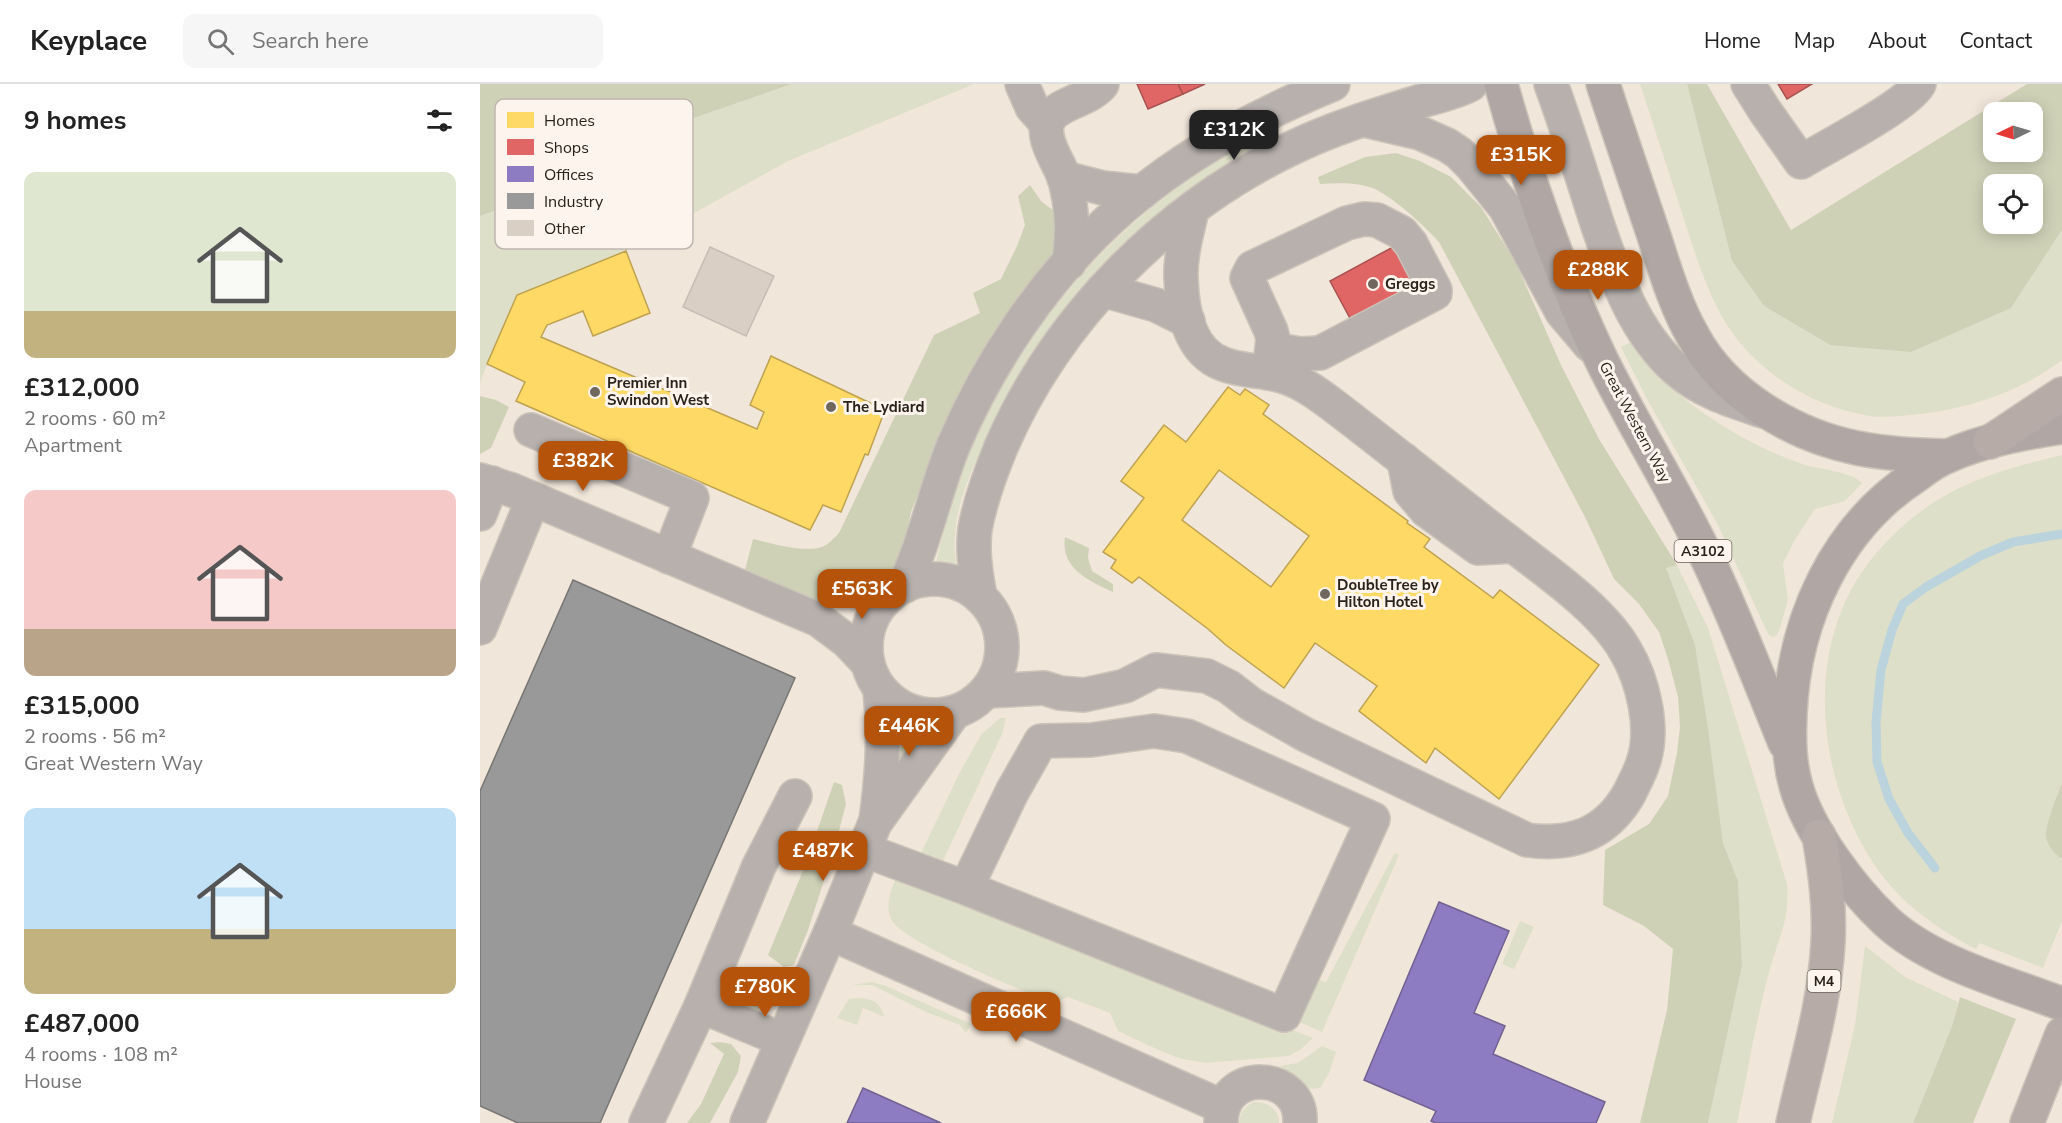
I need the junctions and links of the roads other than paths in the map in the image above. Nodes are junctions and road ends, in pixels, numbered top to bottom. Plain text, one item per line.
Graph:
1 (1022, 84) edge
2 (1102, 84) edge
3 (1471, 84) edge
4 (1501, 84) edge
5 (1551, 84) edge
6 (1604, 84) edge
7 (1748, 84) edge
8 (1919, 84) edge
9 (1319, 88) edge
10 (1362, 120) junction
11 (1047, 124) junction
12 (1064, 178) junction
13 (1142, 192) junction
14 (1192, 210) junction
15 (1069, 263) junction
16 (1103, 290) junction
17 (1188, 321) junction
18 (1601, 358) junction
19 (1270, 361) junction
20 (2062, 394) edge
21 (1768, 413) junction
22 (2062, 427) edge
23 (531, 430) dead end
24 (1990, 441) junction
25 (1947, 456) junction
26 (486, 481) edge
27 (533, 499) junction
28 (480, 514) edge
29 (669, 557) junction
30 (905, 585) junction
31 (980, 597) junction
32 (875, 613) junction
33 (819, 620) junction
34 (480, 628) edge
35 (1002, 655) junction
36 (873, 676) junction
37 (1044, 688) junction
38 (987, 691) junction
39 (953, 714) junction
40 (1789, 753) junction
41 (795, 796) dead end
42 (1819, 836) junction
43 (870, 837) junction
44 (966, 888) junction
45 (830, 933) junction
46 (2062, 1004) edge
47 (701, 1006) junction
48 (2062, 1034) edge
49 (783, 1040) junction
50 (1222, 1115) edge
51 (646, 1123) edge
52 (747, 1123) edge
53 (1300, 1123) edge
54 (1793, 1123) edge
55 (2027, 1123) edge

1 - 11 street
2 - 11 street
3 - 10 street
4 - 18 main road, Great Western Way / A3102
5 - 21 street
6 - 21 main road
7 - 8 street
9 - 13 street
10 - 14 street
10 - 18 street
11 - 12 street
12 - 13 street
12 - 15 street
13 - 15 street
14 - 16 street
14 - 17 street
15 - 30 street
16 - 17 street
16 - 31 street
17 - 19 street
18 - 40 main road, Great Western Way / A3102
19 - 19 street
19 - 37 street
20 - 24 highway
21 - 25 main road
22 - 24 main road
23 - 29 street
24 - 25 main road
25 - 40 main road
26 - 27 street
26 - 28 street
27 - 29 street
27 - 34 street
29 - 33 street
30 - 31 street
30 - 32 street
31 - 35 street
32 - 33 street
32 - 36 street
33 - 36 street
35 - 37 street
35 - 38 street
36 - 39 street
36 - 43 street
37 - 38 street
38 - 39 street
39 - 43 street
40 - 42 main road
41 - 47 street
42 - 46 main road
42 - 54 highway, M4
43 - 44 street
43 - 45 street
44 - 44 street
45 - 49 street
45 - 50 street
47 - 49 street
47 - 51 street
48 - 55 highway
49 - 52 street
50 - 53 street

